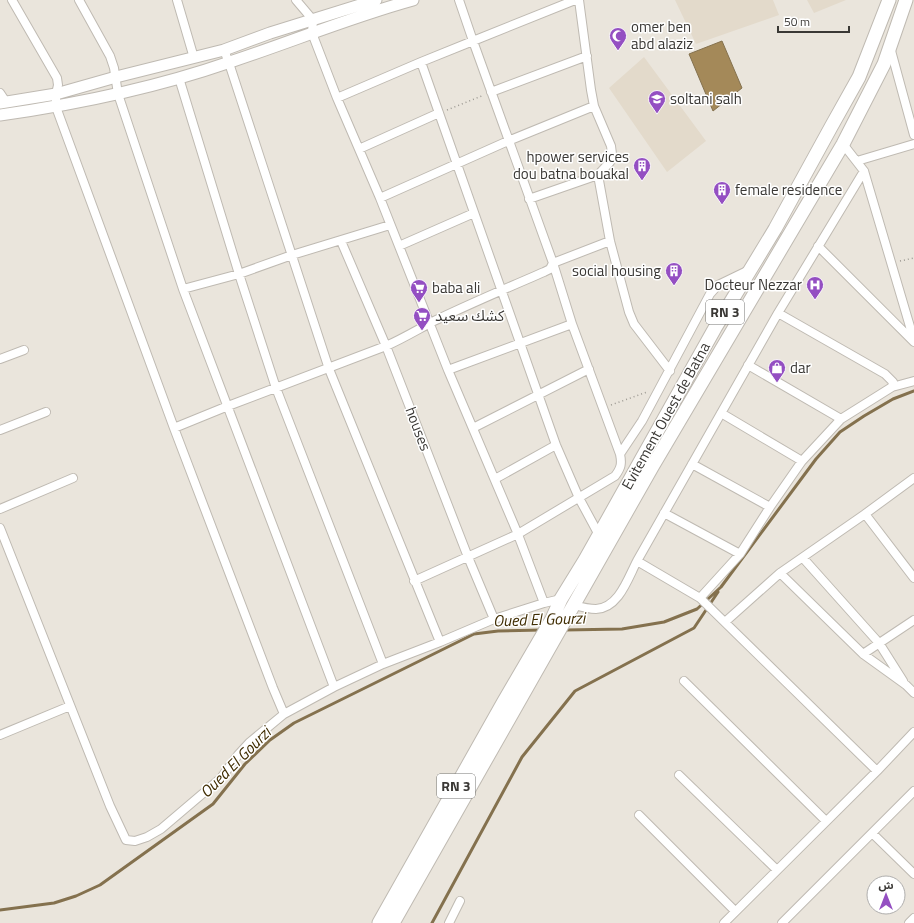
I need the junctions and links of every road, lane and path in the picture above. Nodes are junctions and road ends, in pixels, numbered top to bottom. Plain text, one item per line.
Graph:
1 (12, 0) edge
2 (89, 0) edge
3 (177, 0) edge
4 (296, 0) edge
5 (376, 0) edge
6 (413, 0) edge
7 (459, 0) edge
8 (575, 0) edge
9 (579, 0) edge
10 (889, 0) edge
11 (906, 0) edge
12 (80, 2) edge
13 (313, 20) junction
14 (312, 34) junction
15 (473, 41) junction
16 (890, 45) junction
17 (224, 50) junction
18 (587, 56) junction
19 (194, 58) junction
20 (421, 62) junction
21 (229, 63) junction
22 (116, 77) junction
23 (179, 78) junction
24 (491, 92) junction
25 (56, 94) junction
26 (118, 94) junction
27 (337, 98) junction
28 (2, 100) edge
29 (594, 106) junction
30 (56, 107) junction
31 (911, 111) edge
32 (439, 113) junction
33 (0, 115) edge
34 (914, 135) edge
35 (508, 141) junction
36 (843, 144) junction
37 (914, 144) edge
38 (359, 149) junction
39 (857, 161) junction
40 (457, 164) junction
41 (864, 171) junction
42 (598, 175) junction
43 (380, 198) junction
44 (529, 199) junction
45 (474, 213) junction
46 (390, 225) junction
47 (341, 241) junction
48 (610, 241) junction
49 (399, 246) junction
50 (818, 246) junction
51 (292, 255) junction
52 (914, 258) edge
53 (891, 263) junction
54 (553, 264) junction
55 (750, 270) junction
56 (239, 274) junction
57 (183, 289) junction
58 (502, 290) junction
59 (778, 314) junction
60 (431, 323) junction
61 (572, 324) junction
62 (914, 341) edge
63 (520, 343) junction
64 (386, 346) junction
65 (24, 350) dead end
66 (0, 359) edge
67 (748, 365) junction
68 (328, 369) junction
69 (589, 369) junction
70 (448, 370) junction
71 (670, 370) junction
72 (914, 381) edge
73 (661, 387) junction
74 (892, 387) junction
75 (276, 388) junction
76 (539, 395) junction
77 (228, 406) junction
78 (604, 408) junction
79 (46, 412) dead end
80 (721, 413) junction
81 (841, 419) junction
82 (174, 428) junction
83 (473, 428) junction
84 (0, 430) edge
85 (556, 445) junction
86 (620, 454) junction
87 (802, 461) junction
88 (692, 464) junction
89 (620, 469) junction
90 (635, 471) junction
91 (73, 478) dead end
92 (914, 478) edge
93 (494, 479) junction
94 (580, 498) junction
95 (770, 506) junction
96 (0, 509) edge
97 (664, 513) junction
98 (865, 514) junction
99 (0, 528) edge
100 (518, 534) junction
101 (599, 535) junction
102 (740, 554) junction
103 (468, 557) junction
104 (803, 558) junction
105 (636, 561) junction
106 (780, 574) junction
107 (914, 578) edge
108 (414, 581) junction
109 (561, 599) junction
110 (702, 600) junction
111 (544, 603) junction
112 (574, 605) junction
113 (494, 619) junction
114 (914, 620) edge
115 (725, 622) junction
116 (440, 642) junction
117 (879, 643) junction
118 (863, 654) junction
119 (383, 664) junction
120 (684, 681) dead end
121 (906, 685) junction
122 (334, 687) junction
123 (914, 693) edge
124 (70, 706) junction
125 (284, 714) junction
126 (914, 732) edge
127 (0, 735) edge
128 (877, 771) junction
129 (679, 775) dead end
130 (914, 791) edge
131 (639, 815) dead end
132 (826, 821) junction
133 (872, 833) junction
134 (777, 870) junction
135 (914, 874) edge
136 (460, 901) dead end
137 (735, 911) junction
138 (914, 918) edge
139 (379, 923) edge
140 (393, 923) edge
141 (449, 923) edge
142 (724, 923) edge
143 (782, 923) edge
144 (909, 923) edge

1 - 25 street
2 - 12 street
3 - 19 street
4 - 13 street
5 - 13 main road
6 - 14 main road
7 - 15 street
8 - 15 street
9 - 18 street
10 - 55 highway, Evitement Ouest de Batna / RN 3
11 - 16 highway, Evitement Ouest de Batna / RN 3
12 - 22 street
13 - 14 street
13 - 17 main road
14 - 21 main road
14 - 27 street
15 - 20 street
15 - 24 street
16 - 31 street
16 - 36 highway, Evitement Ouest de Batna / RN 3
17 - 19 main road
17 - 21 street
18 - 24 street
18 - 29 street
19 - 22 main road
20 - 27 street
20 - 32 street
21 - 23 main road
21 - 51 street
22 - 25 main road
22 - 26 street
23 - 26 main road
23 - 56 street
24 - 32 path
24 - 35 street
25 - 28 main road
25 - 30 street
26 - 30 main road
26 - 57 street
27 - 38 street
29 - 35 street
29 - 42 street
30 - 33 main road
30 - 82 street
31 - 34 street
32 - 38 street
32 - 40 street
35 - 40 street
35 - 44 street
36 - 39 street
36 - 112 highway, Evitement Ouest de Batna / RN 3
37 - 39 street
38 - 43 street
39 - 41 street
40 - 43 street
40 - 45 street
41 - 50 street
41 - 53 street
42 - 44 street
42 - 48 street
43 - 46 street
44 - 54 street
45 - 49 street
45 - 58 street
46 - 47 street
46 - 49 street
47 - 51 street
47 - 64 street, houses
48 - 54 street
48 - 71 street
49 - 60 street
50 - 59 street
50 - 62 street
51 - 56 street
51 - 68 street
52 - 53 path
53 - 62 street
54 - 58 street
54 - 61 street
55 - 71 street
55 - 90 highway, Evitement Ouest de Batna / RN 3
56 - 57 street
56 - 75 street
57 - 77 street
58 - 60 street
58 - 63 street
59 - 67 street
59 - 74 street
60 - 64 street
60 - 70 street
61 - 63 street
61 - 69 street
63 - 70 street
63 - 76 street
64 - 68 street
64 - 103 street, houses
65 - 66 street
67 - 80 street
67 - 81 street
68 - 75 street
68 - 108 street
69 - 76 street
69 - 78 street
70 - 83 street
71 - 73 street
72 - 74 street
73 - 78 path
73 - 86 street
74 - 81 street
75 - 77 street
75 - 119 street
76 - 83 street
76 - 85 street
77 - 82 street
77 - 122 street
78 - 86 street
79 - 84 street
80 - 87 street
80 - 88 street
81 - 87 street
82 - 125 street
83 - 93 street
85 - 93 street
85 - 94 street
86 - 89 street
87 - 95 street
88 - 95 street
88 - 97 street
89 - 90 street
89 - 94 street
90 - 101 highway, Evitement Ouest de Batna / RN 3
91 - 96 street
92 - 98 street
93 - 100 street
94 - 100 street
94 - 101 street
95 - 102 street
97 - 102 street
97 - 105 street
98 - 104 street
98 - 107 street
99 - 124 street
100 - 103 street
100 - 111 street
101 - 109 highway, Evitement Ouest de Batna / RN 3
102 - 110 street
103 - 108 street
103 - 113 street, houses
104 - 106 street
104 - 117 street
105 - 110 street
105 - 112 street
106 - 115 street
106 - 118 street
108 - 116 street
109 - 111 street
109 - 139 highway, Evitement Ouest de Batna / RN 3
110 - 115 street
111 - 113 street
112 - 140 highway, Evitement Ouest de Batna / RN 3
113 - 116 street
114 - 117 street
115 - 128 street
116 - 119 street
117 - 118 street
117 - 121 street
118 - 121 street
119 - 122 street
120 - 132 street
121 - 123 street
122 - 125 street
124 - 125 street
124 - 127 street
126 - 128 street
128 - 132 street
129 - 134 street
130 - 133 street
131 - 137 street
132 - 134 street
133 - 135 street
133 - 143 street
134 - 137 street
136 - 141 street
137 - 142 street
138 - 144 street

